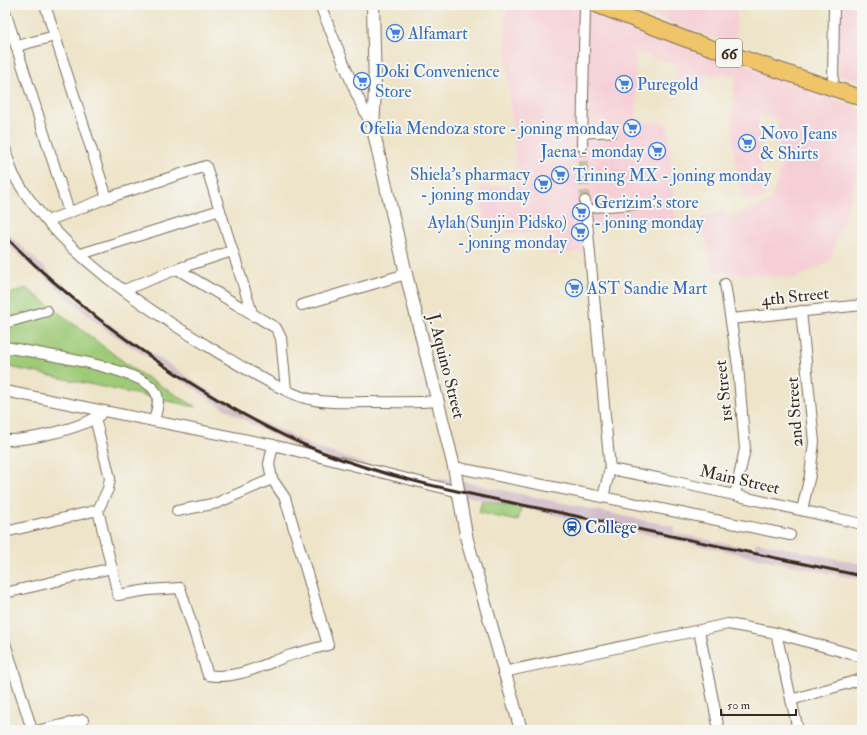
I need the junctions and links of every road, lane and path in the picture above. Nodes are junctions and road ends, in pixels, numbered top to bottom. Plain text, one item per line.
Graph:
1 (46, 5) edge
2 (320, 5) edge
3 (373, 5) edge
4 (585, 5) edge
5 (597, 5) edge
6 (834, 5) edge
7 (5, 11) edge
8 (55, 36) junction
9 (17, 46) junction
10 (833, 88) junction
11 (862, 98) edge
12 (373, 129) junction
13 (613, 133) dead end
14 (582, 134) junction
15 (582, 146) tunnel mouth
16 (5, 148) edge
17 (107, 198) junction
18 (656, 204) dead end
19 (585, 205) joint
20 (220, 210) junction
21 (69, 212) junction
22 (47, 221) junction
23 (232, 251) junction
24 (81, 254) junction
25 (177, 269) junction
26 (406, 274) junction
27 (725, 284) dead end
28 (124, 290) junction
29 (302, 305) dead end
30 (862, 305) edge
31 (47, 310) dead end
32 (801, 311) junction
33 (253, 316) junction
34 (731, 319) junction
35 (5, 323) edge
36 (5, 347) edge
37 (286, 390) junction
38 (5, 391) edge
39 (438, 401) junction
40 (106, 411) junction
41 (95, 418) junction
42 (154, 421) junction
43 (5, 440) edge
44 (273, 445) junction
45 (454, 467) junction
46 (610, 469) junction
47 (272, 479) junction
48 (458, 492) junction
49 (735, 495) junction
50 (603, 497) junction
51 (98, 510) junction
52 (802, 510) junction
53 (177, 511) dead end
54 (862, 524) edge
55 (5, 532) edge
56 (790, 535) dead end
57 (112, 568) junction
58 (5, 593) edge
59 (699, 631) junction
60 (776, 633) junction
61 (5, 643) edge
62 (862, 657) edge
63 (8, 663) edge
64 (503, 672) junction
65 (862, 679) edge
66 (792, 700) junction
67 (83, 720) dead end
68 (32, 730) edge
69 (40, 730) edge
70 (521, 730) edge
71 (720, 730) edge
72 (798, 730) edge

1 - 8 street
2 - 12 street
3 - 12 street, J. Aquino Street
4 - 14 street
5 - 10 main road, 66
6 - 10 street
7 - 9 street
8 - 9 street
8 - 17 street
9 - 21 street
10 - 11 main road, 66
12 - 26 street, J. Aquino Street
13 - 14 street
14 - 15 street
16 - 22 street
17 - 20 street
17 - 21 street
18 - 19 street
19 - 46 street
20 - 23 street
20 - 24 street
21 - 22 street
22 - 24 street
23 - 25 street
23 - 33 street
24 - 28 street
25 - 28 street
25 - 33 street
26 - 29 street
26 - 39 street, J. Aquino Street
27 - 34 street, 1st Street
28 - 37 street
30 - 32 street, 4th Street
31 - 35 street
32 - 34 street, 4th Street
32 - 52 street, 2nd Street
33 - 37 street
34 - 49 street, 1st Street
36 - 42 street
37 - 39 street
38 - 40 street
39 - 45 street, J. Aquino Street
40 - 41 street
40 - 42 street
41 - 43 street
41 - 51 street
42 - 44 street
44 - 47 street
44 - 48 street
45 - 48 street, J. Aquino Street
45 - 50 street
46 - 49 street, Main Street
46 - 50 street
47 - 53 street
47 - 57 street
48 - 64 street, J. Aquino Street
49 - 52 street, Main Street
50 - 56 street
51 - 55 street
51 - 57 street
52 - 54 street, Main Street
57 - 58 street
59 - 60 street
59 - 64 street
59 - 71 street
60 - 62 street
60 - 66 street
61 - 63 street
63 - 68 street
64 - 70 street, J. Aquino Street
65 - 66 street
66 - 72 street
67 - 69 street

